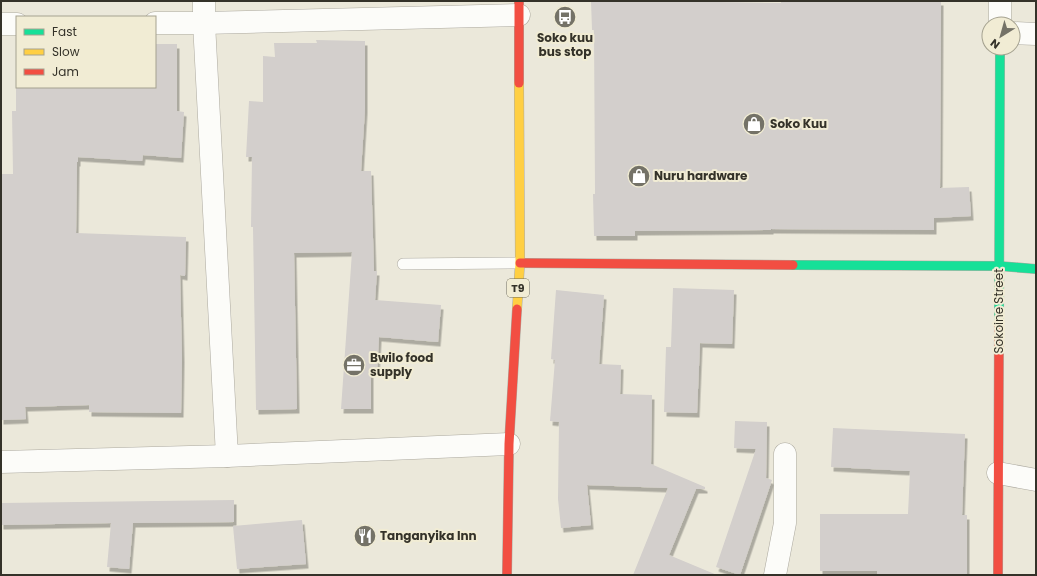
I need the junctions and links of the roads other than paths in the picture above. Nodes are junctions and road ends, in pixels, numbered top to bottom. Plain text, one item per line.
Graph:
1 (204, 1) edge
2 (1000, 1) edge
3 (519, 8) edge
4 (1000, 16) edge
5 (156, 23) edge
6 (204, 23) junction
7 (1, 24) edge
8 (16, 24) edge
9 (1021, 33) edge
10 (1036, 34) edge
11 (1000, 56) edge
12 (520, 263) junction
13 (403, 264) dead end
14 (999, 266) junction
15 (1036, 269) edge
16 (509, 444) junction
17 (786, 454) dead end
18 (227, 456) junction
19 (1, 462) edge
20 (998, 473) junction
21 (1036, 480) edge
22 (507, 575) edge
23 (775, 575) edge
24 (998, 575) edge

1 - 6 street
2 - 4 street
3 - 6 street
3 - 12 main road, T9
5 - 6 street
6 - 18 street
7 - 8 street
9 - 10 street
11 - 14 main road, Sokoine Street
12 - 13 lane
12 - 14 main road
12 - 16 main road, T9
14 - 15 main road
14 - 20 main road, Sokoine Street
16 - 18 street
16 - 22 main road, T9
17 - 23 street
18 - 19 street
20 - 21 street
20 - 24 main road, Sokoine Street

